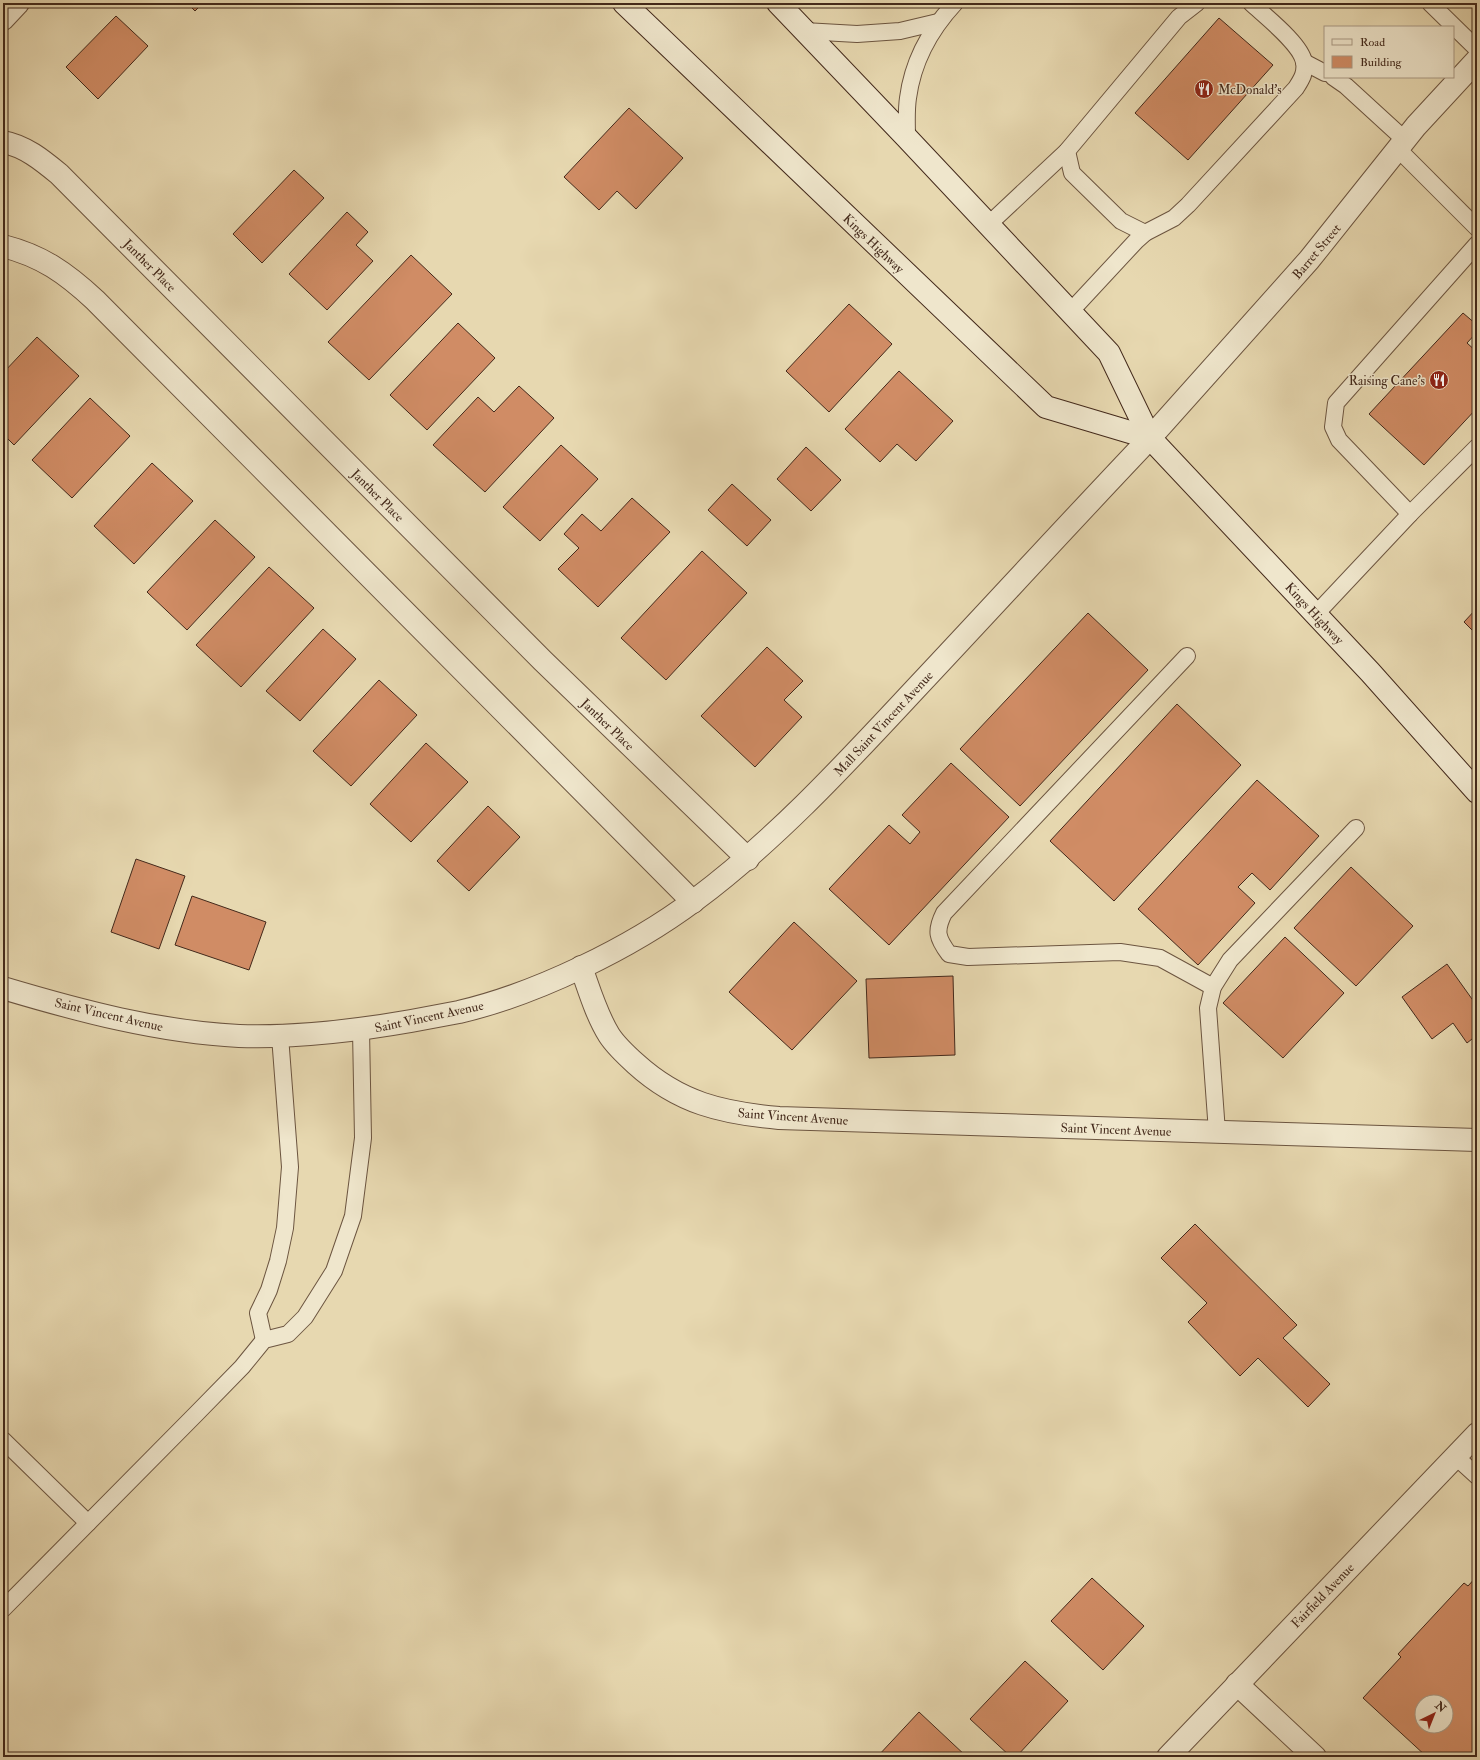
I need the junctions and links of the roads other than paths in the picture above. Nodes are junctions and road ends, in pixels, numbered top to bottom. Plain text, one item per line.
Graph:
1 (18, 3) edge
2 (624, 3) edge
3 (778, 3) edge
4 (955, 3) edge
5 (1197, 3) edge
6 (1251, 3) edge
7 (1430, 3) edge
8 (3, 19) edge
9 (938, 22) junction
10 (1454, 26) edge
11 (1454, 26) edge
12 (804, 31) junction
13 (1477, 49) edge
14 (1477, 60) edge
15 (1304, 62) junction
16 (1324, 72) edge
17 (1334, 78) edge
18 (907, 138) junction
19 (3, 142) edge
20 (1401, 144) junction
21 (1067, 150) junction
22 (988, 225) junction
23 (1477, 228) edge
24 (1145, 234) junction
25 (1477, 244) edge
26 (3, 246) edge
27 (1070, 312) junction
28 (1150, 438) junction
29 (1477, 447) edge
30 (1410, 514) junction
31 (1316, 614) junction
32 (1187, 656) dead end
33 (1477, 792) edge
34 (1356, 828) dead end
35 (748, 859) junction
36 (693, 902) junction
37 (581, 967) junction
38 (1213, 987) junction
39 (3, 988) edge
40 (361, 1030) junction
41 (280, 1036) junction
42 (1217, 1132) junction
43 (1477, 1140) edge
44 (264, 1340) junction
45 (1477, 1434) edge
46 (3, 1440) edge
47 (1456, 1456) junction
48 (1477, 1476) edge
49 (88, 1523) junction
50 (3, 1609) edge
51 (1237, 1684) junction
52 (1168, 1757) edge
53 (1315, 1757) edge

1 - 8 street
2 - 28 street, Kings Highway
3 - 12 street, Kings Highway
4 - 9 lane
5 - 21 lane
6 - 15 lane
7 - 10 lane
9 - 12 lane
9 - 18 lane
11 - 13 lane
12 - 18 street, Kings Highway
14 - 20 street, Barret Street
15 - 16 lane
15 - 24 lane
17 - 20 lane
18 - 22 street, Kings Highway
19 - 35 street, Janther Place
20 - 23 lane
20 - 28 street, Barret Street
21 - 22 lane
21 - 24 lane
22 - 27 street, Kings Highway
24 - 27 lane
25 - 30 lane
26 - 36 street
27 - 28 street, Kings Highway
28 - 31 street, Kings Highway
28 - 35 street, Mall Saint Vincent Avenue
29 - 30 lane
30 - 31 lane
31 - 33 street, Kings Highway
32 - 38 lane
34 - 38 lane
35 - 36 street, Mall Saint Vincent Avenue
36 - 37 street, Mall Saint Vincent Avenue
37 - 40 street, Saint Vincent Avenue
37 - 42 street, Saint Vincent Avenue
38 - 42 lane
39 - 41 street, Saint Vincent Avenue
40 - 41 street, Saint Vincent Avenue
40 - 44 lane
41 - 44 lane
42 - 43 street, Saint Vincent Avenue
44 - 49 lane
45 - 47 street, Fairfield Avenue
46 - 49 lane
47 - 48 lane
47 - 51 street, Fairfield Avenue
49 - 50 lane
51 - 52 street, Fairfield Avenue
51 - 53 street

